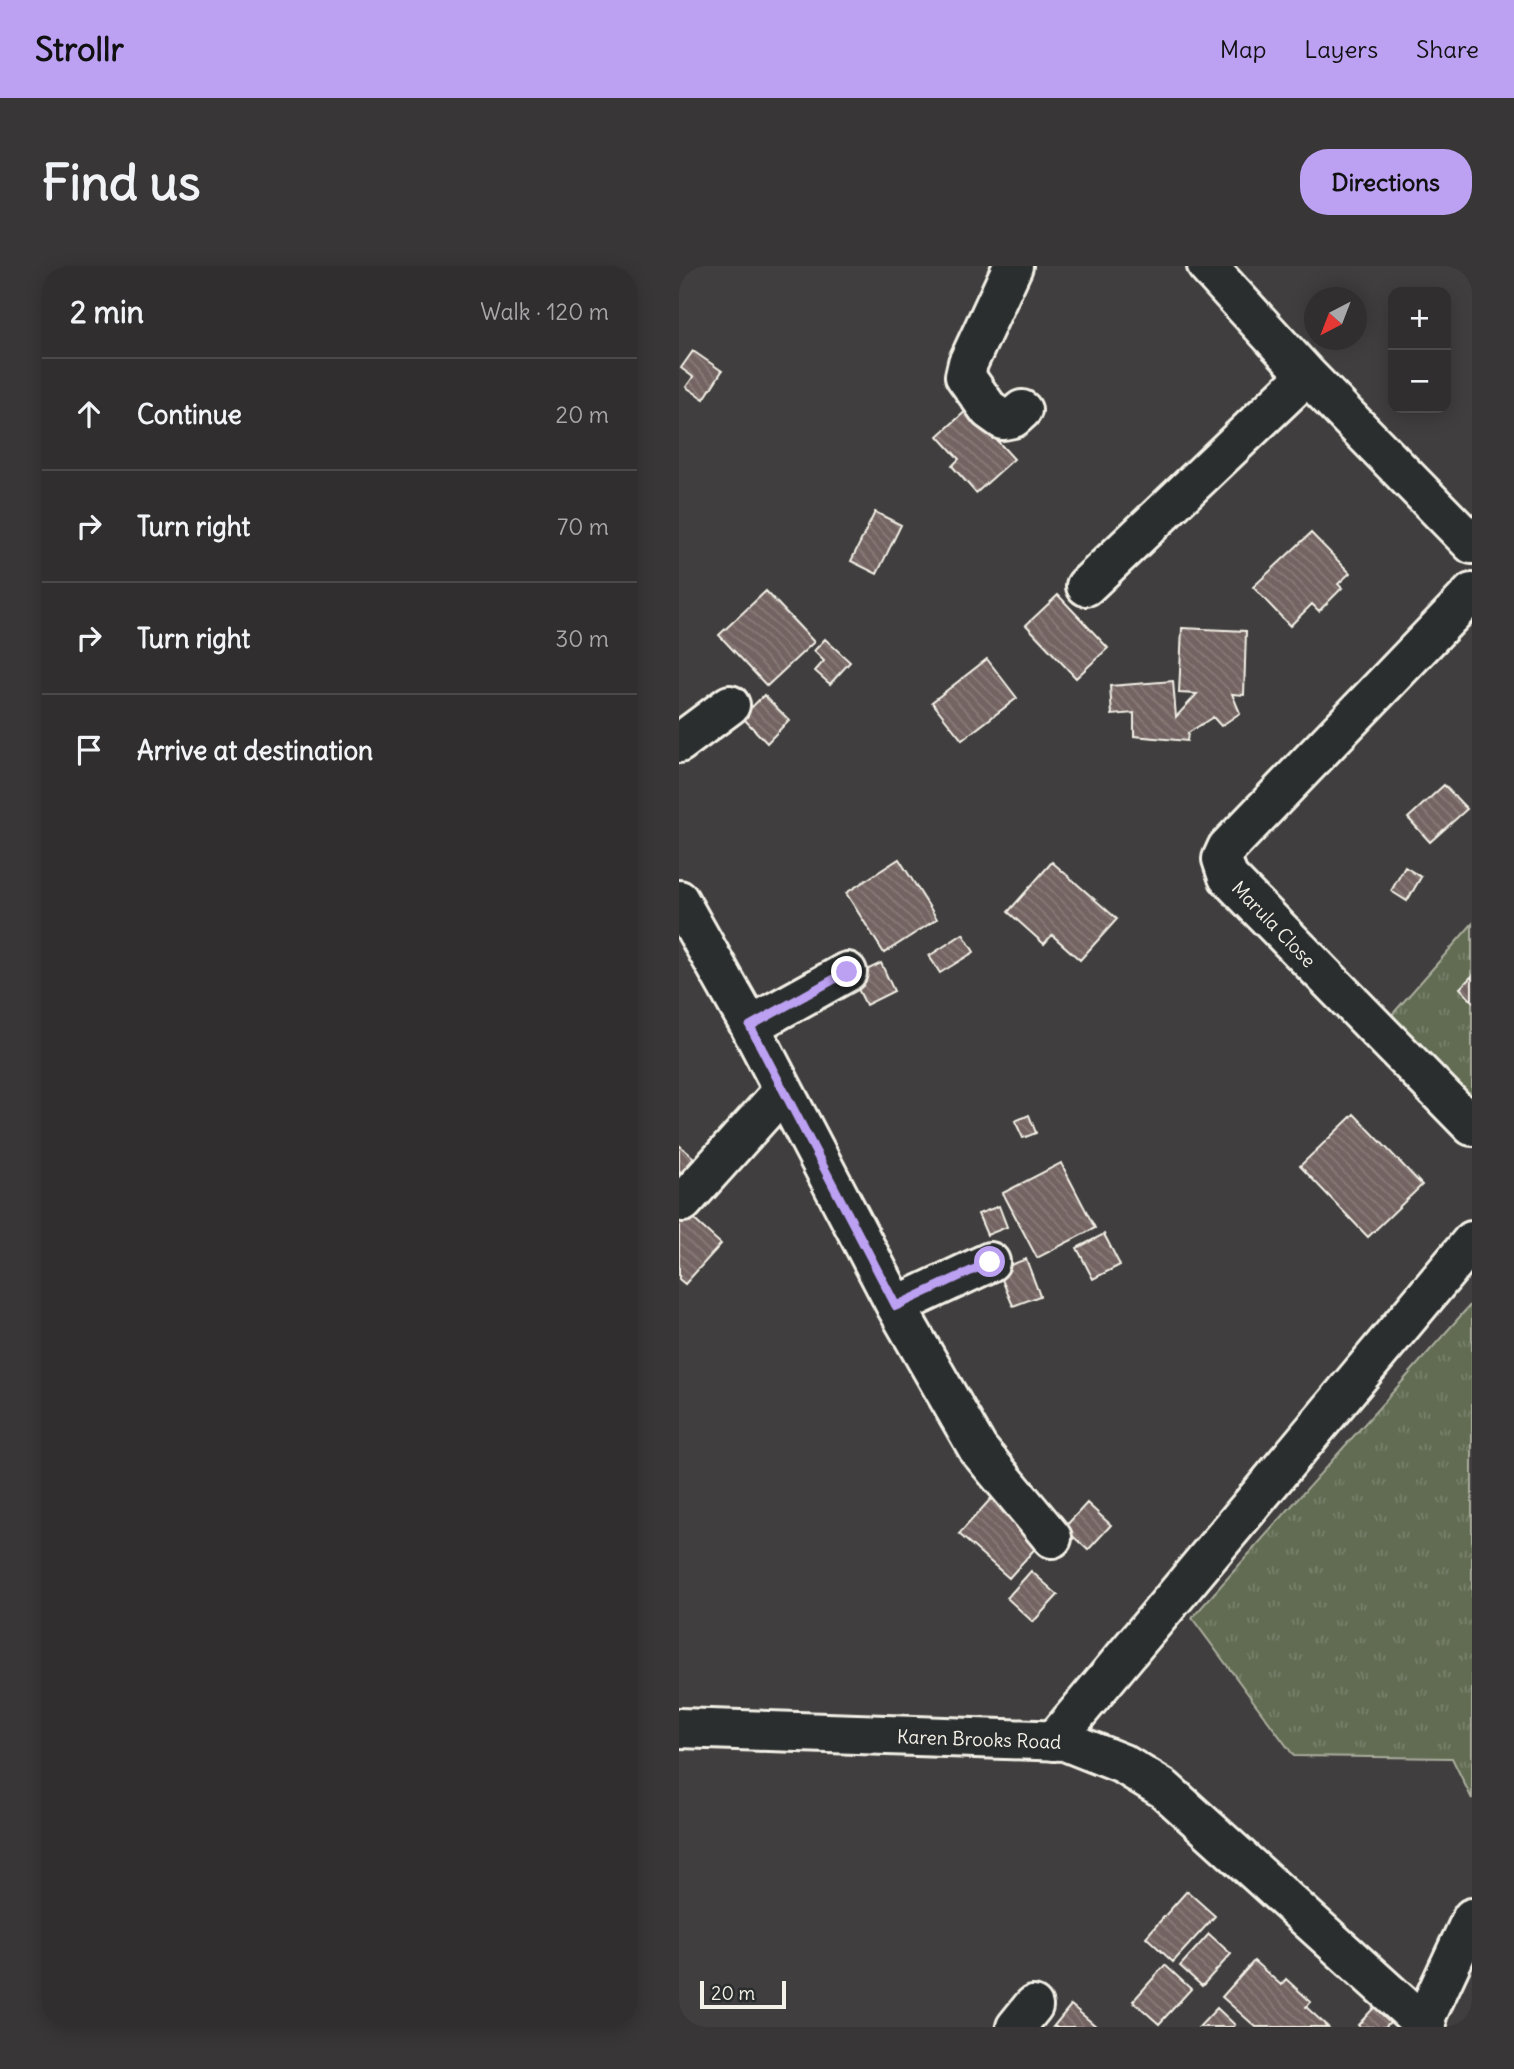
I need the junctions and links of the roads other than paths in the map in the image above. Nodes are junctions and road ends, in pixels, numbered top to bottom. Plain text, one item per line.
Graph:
1 (1013, 266) edge
2 (1207, 266) edge
3 (1307, 375) junction
4 (1022, 410) dead end
5 (1472, 544) edge
6 (1086, 586) dead end
7 (1472, 593) edge
8 (730, 705) dead end
9 (679, 743) edge
10 (679, 900) edge
11 (847, 972) dead end
12 (750, 1026) junction
13 (782, 1092) junction
14 (1472, 1126) edge
15 (683, 1202) dead end
16 (1472, 1241) edge
17 (990, 1262) dead end
18 (896, 1306) junction
19 (1052, 1538) dead end
20 (679, 1728) edge
21 (1054, 1741) junction
22 (1472, 1918) edge
23 (1425, 2025) edge

1 - 4 street
2 - 3 street
3 - 5 street
3 - 6 street
7 - 14 street, Marula Close
8 - 9 street
10 - 12 street
11 - 12 street
12 - 13 street
13 - 15 street
13 - 18 street
16 - 21 street
17 - 18 street
18 - 19 street
20 - 21 street, Karen Brooks Road
21 - 23 street, Karen Brooks Road
22 - 23 street

